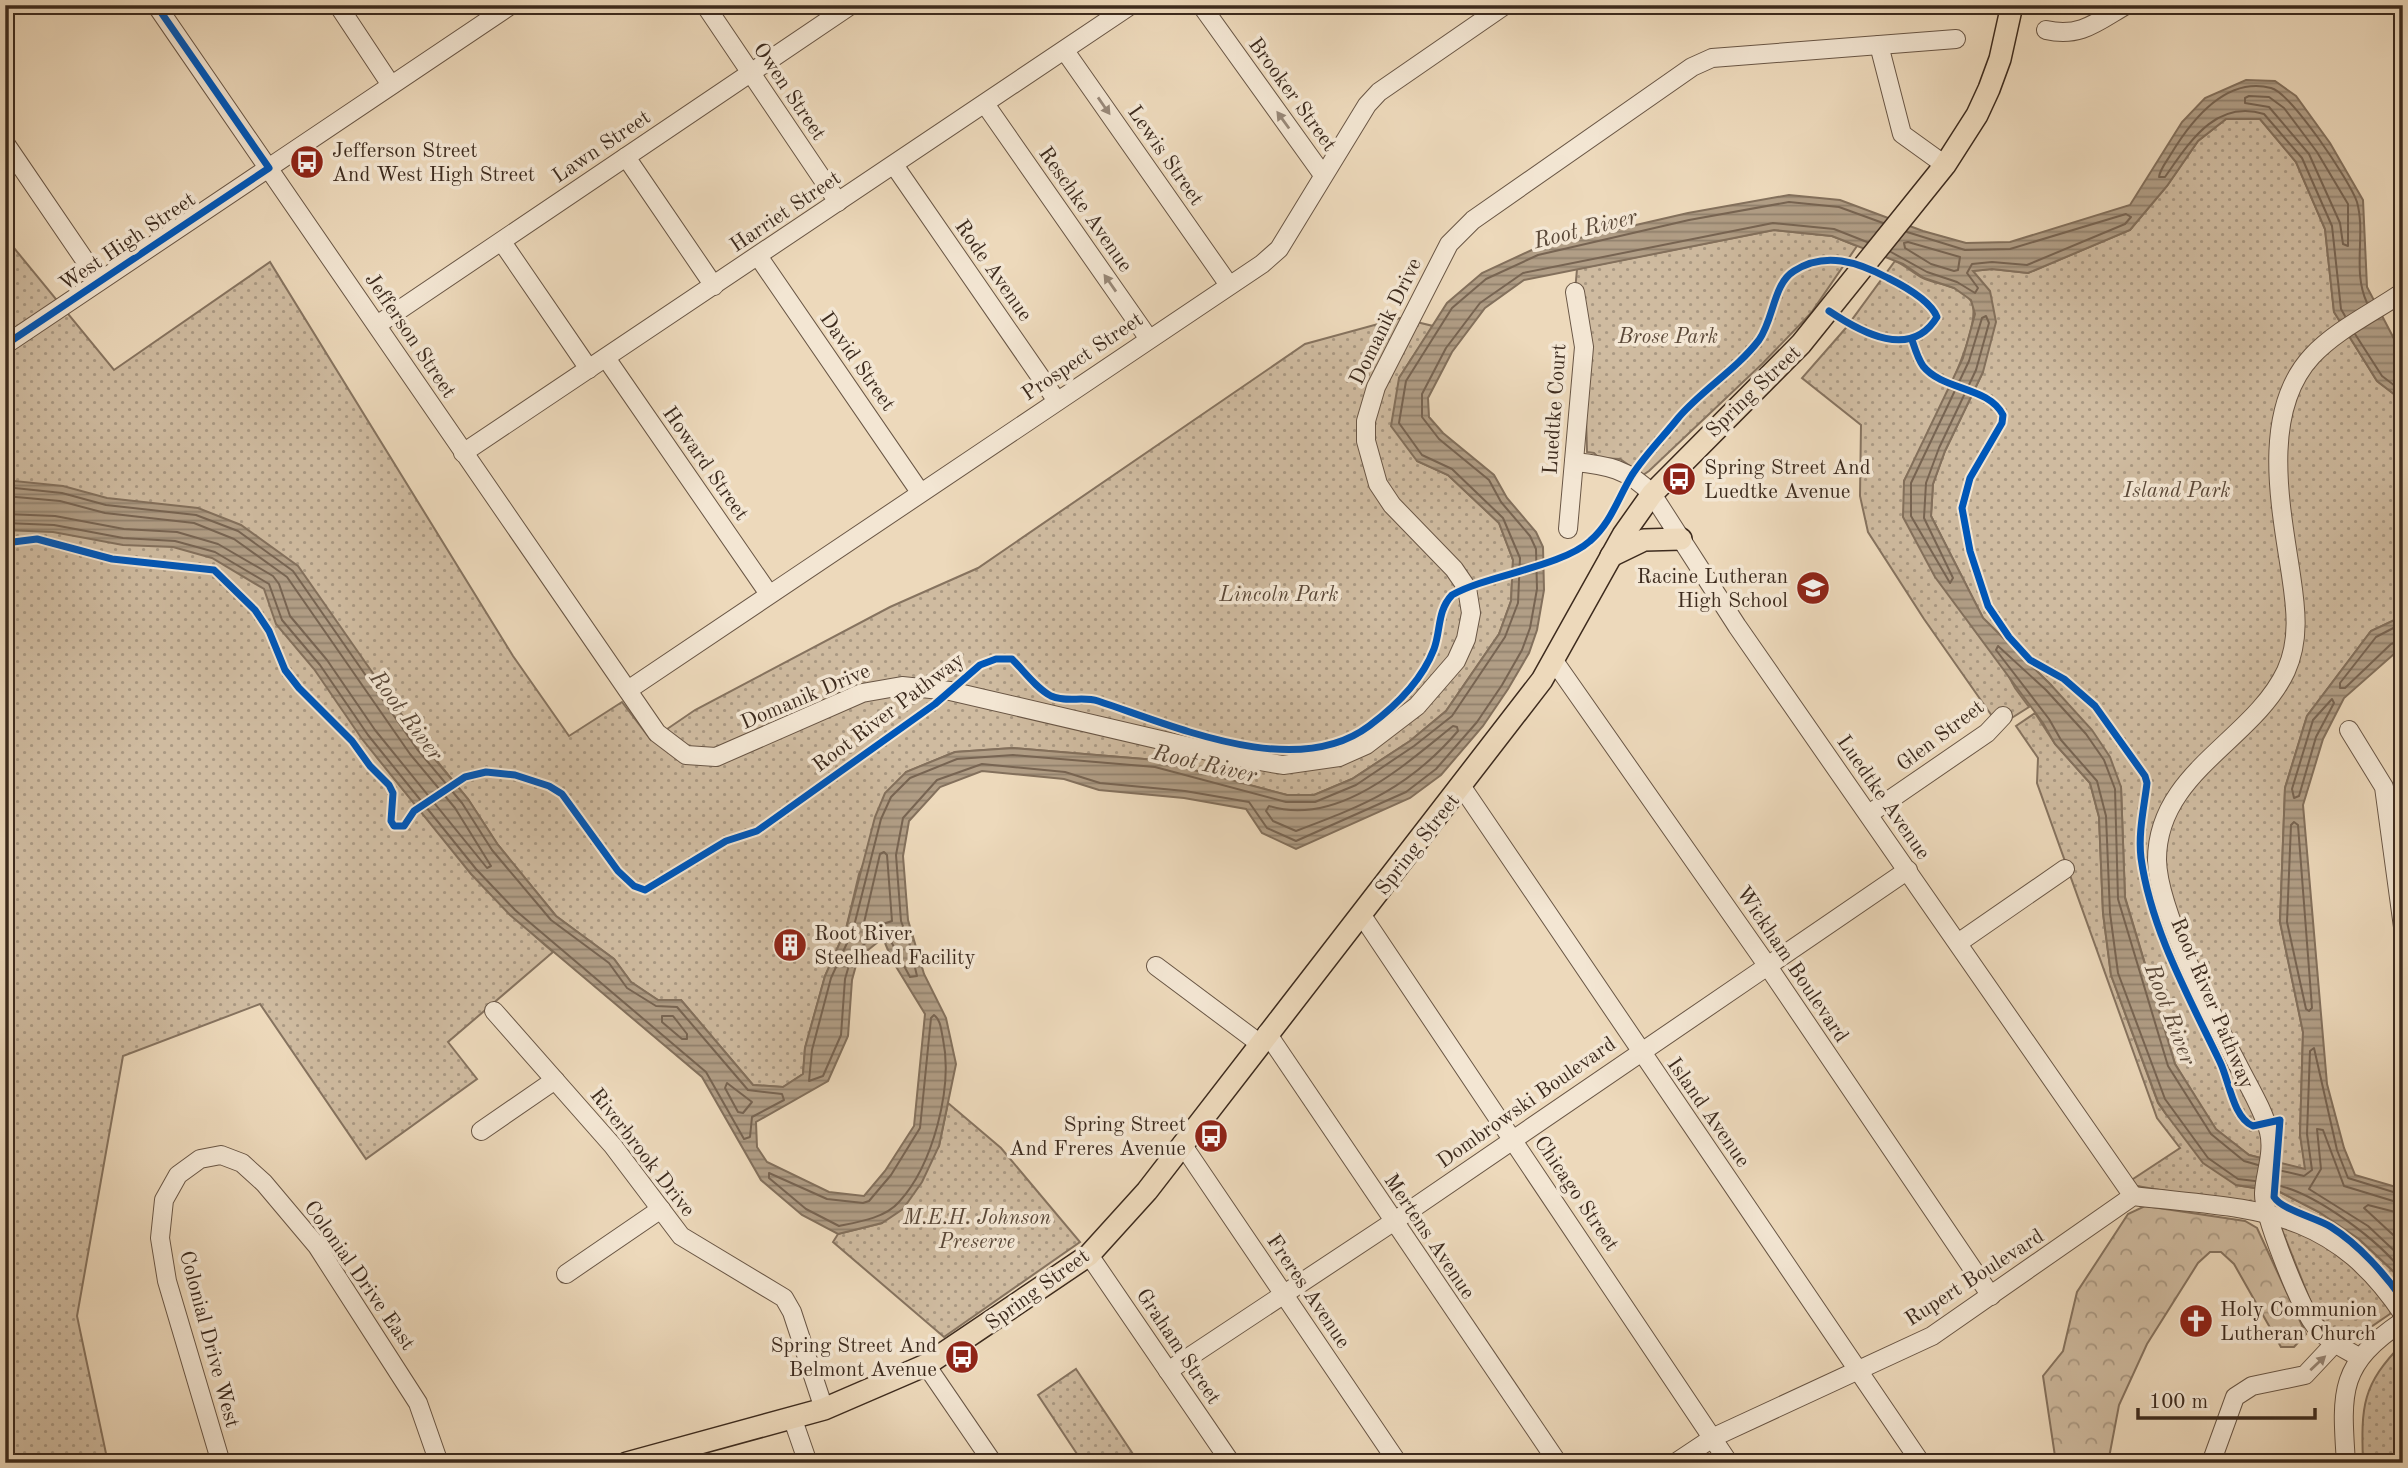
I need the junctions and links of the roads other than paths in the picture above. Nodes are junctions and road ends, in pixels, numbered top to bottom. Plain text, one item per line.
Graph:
1 (156, 5) edge
2 (338, 5) edge
3 (512, 5) edge
4 (705, 5) edge
5 (851, 5) edge
6 (1131, 5) edge
7 (1201, 5) edge
8 (1506, 5) edge
9 (2012, 5) edge
10 (2126, 5) edge
11 (2046, 30) dead end
12 (1956, 39) dead end
13 (1879, 46) junction
14 (1065, 51) junction
15 (751, 73) junction
16 (391, 85) junction
17 (985, 104) junction
18 (5, 143) edge
19 (626, 157) junction
20 (894, 165) junction
21 (1945, 165) junction
22 (269, 167) junction
23 (1323, 175) junction
24 (838, 202) junction
25 (502, 242) junction
26 (758, 256) junction
27 (99, 281) junction
28 (1229, 285) junction
29 (714, 286) junction
30 (1575, 292) dead end
31 (2397, 296) edge
32 (377, 325) junction
33 (1149, 339) junction
34 (5, 345) edge
35 (606, 358) junction
36 (589, 369) junction
37 (1057, 401) junction
38 (463, 453) junction
39 (1574, 462) junction
40 (920, 492) junction
41 (1652, 494) junction
42 (1568, 529) dead end
43 (1681, 538) junction
44 (1611, 556) junction
45 (769, 594) junction
46 (1554, 661) junction
47 (628, 690) junction
48 (2003, 716) dead end
49 (2349, 730) dead end
50 (1462, 786) junction
51 (1869, 814) junction
52 (2065, 869) dead end
53 (1908, 870) junction
54 (1361, 914) junction
55 (2403, 927) edge
56 (1958, 943) junction
57 (1767, 965) junction
58 (1156, 966) dead end
59 (494, 1011) dead end
60 (1263, 1038) junction
61 (1640, 1051) junction
62 (555, 1080) junction
63 (481, 1131) dead end
64 (1513, 1139) junction
65 (1182, 1144) junction
66 (2133, 1196) junction
67 (2265, 1203) junction
68 (661, 1209) junction
69 (1393, 1222) junction
70 (161, 1226) joint
71 (1088, 1255) junction
72 (566, 1274) dead end
73 (1284, 1293) junction
74 (1991, 1296) junction
75 (2401, 1320) edge
76 (2335, 1343) junction
77 (2359, 1357) junction
78 (926, 1365) junction
79 (1859, 1370) junction
80 (1168, 1371) junction
81 (824, 1409) junction
82 (792, 1417) junction
83 (1714, 1437) junction
84 (220, 1463) edge
85 (439, 1463) edge
86 (626, 1463) edge
87 (808, 1463) edge
88 (993, 1463) edge
89 (1231, 1463) edge
90 (1398, 1463) edge
91 (1558, 1463) edge
92 (1675, 1463) edge
93 (1730, 1463) edge
94 (1921, 1463) edge
95 (2211, 1463) edge
96 (2346, 1463) edge

1 - 22 street, Jefferson Street
2 - 16 street
3 - 16 street, West High Street
4 - 15 street, Owen Street
5 - 15 street, Lawn Street
6 - 14 street, Harriet Street
23 -> 7 street, Brooker Street
8 - 23 street, Prospect Street
9 - 21 main road, Spring Street
10 - 11 street
12 - 13 street, Domanik Drive
13 - 21 street
13 - 47 street, Domanik Drive
14 - 17 street, Harriet Street
14 -> 28 street, Lewis Street
15 - 19 street, Lawn Street
15 - 24 street, Owen Street
16 - 22 street, West High Street
17 - 20 street, Harriet Street
33 -> 17 street, Reschke Avenue
18 - 27 street
19 - 25 street, Lawn Street
19 - 29 street
20 - 24 street, Harriet Street
20 - 37 street, Rode Avenue
21 - 41 main road, Spring Street
22 - 27 street, West High Street
22 - 32 street, Jefferson Street
23 - 28 street, Prospect Street
24 - 26 street, Harriet Street
25 - 32 street, Lawn Street
25 - 36 street
26 - 29 street, Harriet Street
26 - 40 street, David Street
27 - 34 street, West High Street
28 - 33 street, Prospect Street
29 - 35 street, Harriet Street
30 - 39 street, Luedtke Court
31 - 67 street
32 - 38 street, Jefferson Street
33 - 37 street, Prospect Street
35 - 36 street, Harriet Street
35 - 45 street, Howard Street
36 - 38 street, Harriet Street
37 - 40 street, Prospect Street
38 - 47 street, Jefferson Street
39 - 41 street, Luedtke Avenue
39 - 42 street, Luedtke Court
40 - 45 street, Prospect Street
41 - 43 street, Luedtke Avenue
41 - 44 main road, Spring Street
43 - 44 main road
43 - 51 street, Luedtke Avenue
44 - 46 main road, Spring Street
45 - 47 street, Prospect Street
46 - 50 main road, Spring Street
46 - 57 street, Wickham Boulevard
48 - 51 street, Glen Street
49 - 55 street
50 - 54 main road, Spring Street
50 - 61 street, Island Avenue
51 - 53 street, Luedtke Avenue
52 - 56 street
53 - 56 street, Luedtke Avenue
53 - 57 street, Dombrowski Boulevard
54 - 60 main road, Spring Street
54 - 64 street, Chicago Street
56 - 66 street, Luedtke Avenue
57 - 61 street, Dombrowski Boulevard
57 - 74 street, Wickham Boulevard
58 - 60 street, Mertens Avenue
59 - 62 street, Riverbrook Drive
60 - 65 main road, Spring Street
60 - 69 street, Mertens Avenue
61 - 64 street, Dombrowski Boulevard
61 - 79 street, Island Avenue
62 - 63 street
62 - 68 street, Riverbrook Drive
64 - 69 street, Dombrowski Boulevard
64 - 83 street, Chicago Street
65 - 71 main road, Spring Street
65 - 73 street, Freres Avenue
66 - 67 street
66 - 74 street, Rupert Boulevard
67 - 75 street
67 - 76 street
68 - 72 street
68 - 81 street, Riverbrook Drive
69 - 73 street, Dombrowski Boulevard
69 - 91 street, Mertens Avenue
70 - 84 street, Colonial Drive West
70 - 85 street, Colonial Drive East
71 - 78 main road, Spring Street
71 - 80 street, Graham Street
73 - 80 street, Dombrowski Boulevard
73 - 90 street, Freres Avenue
74 - 79 street, Rupert Boulevard
75 - 77 street
76 - 77 street
95 -> 76 street
77 - 96 street
78 - 81 main road, Spring Street
78 - 88 street
79 - 83 street, Rupert Boulevard
79 - 94 street, Island Avenue
80 - 89 street, Graham Street
81 - 82 main road, Spring Street
82 - 86 main road, Spring Street
82 - 87 street
83 - 92 street, Rupert Boulevard
83 - 93 street, Chicago Street

